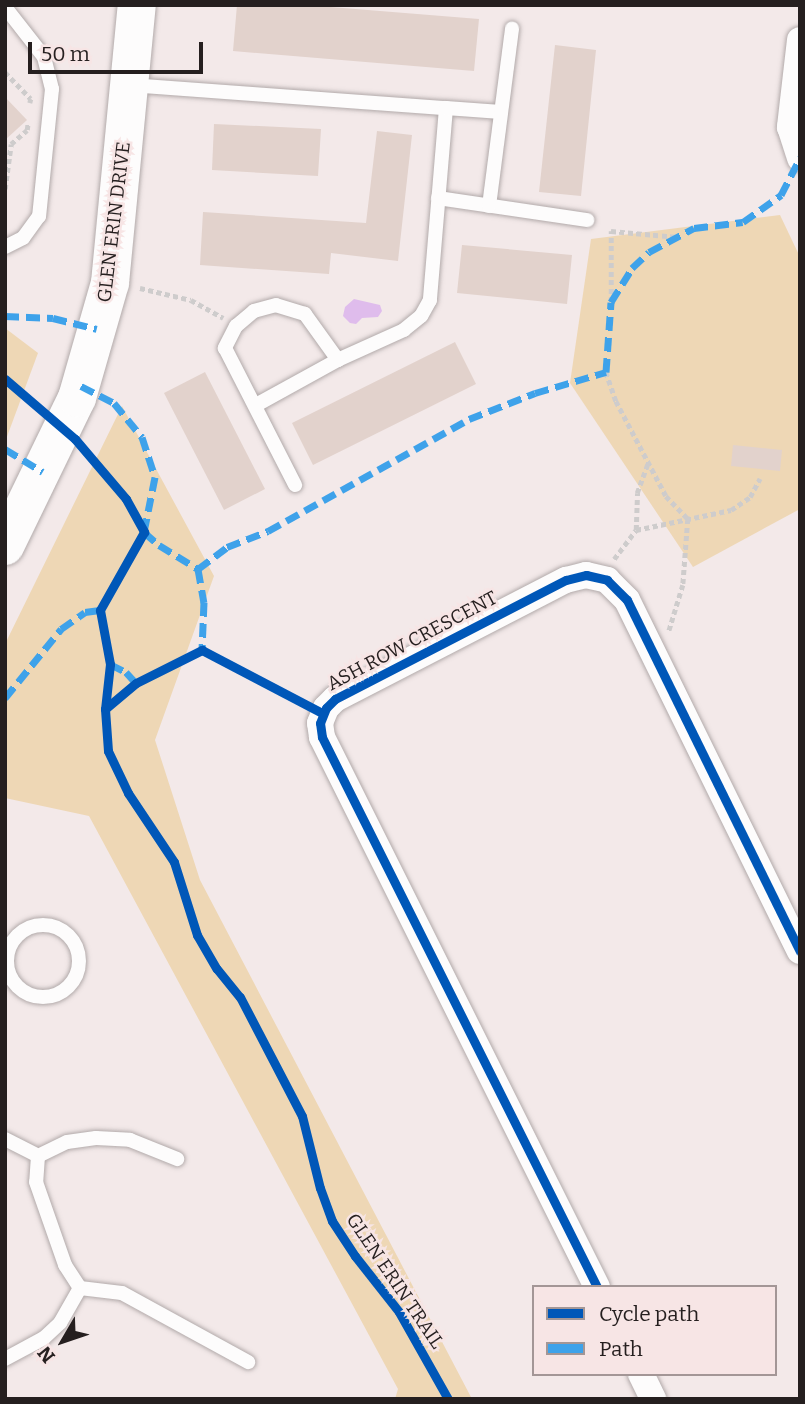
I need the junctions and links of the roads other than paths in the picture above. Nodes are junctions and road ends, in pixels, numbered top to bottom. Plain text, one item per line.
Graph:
1 (138, 5) edge
2 (7, 7) edge
3 (512, 28) dead end
4 (800, 40) edge
5 (130, 85) junction
6 (446, 108) junction
7 (501, 112) junction
8 (800, 158) edge
9 (439, 198) junction
10 (489, 206) junction
11 (587, 220) dead end
12 (5, 247) edge
13 (338, 360) junction
14 (256, 405) junction
15 (295, 485) dead end
16 (5, 546) edge
17 (800, 951) edge
18 (9, 987) edge
19 (5, 1139) edge
20 (38, 1156) junction
21 (177, 1159) dead end
22 (596, 1285) edge
23 (80, 1287) junction
24 (5, 1359) edge
25 (248, 1362) dead end
26 (642, 1376) edge
27 (653, 1399) edge

1 - 5 street, GLEN ERIN DRIVE
2 - 12 lane
3 - 7 lane
4 - 8 street
5 - 6 lane
5 - 16 street, GLEN ERIN DRIVE
6 - 7 lane
6 - 9 lane
7 - 10 lane
9 - 10 lane
9 - 13 lane
10 - 11 lane
13 - 14 lane
13 - 14 lane
14 - 15 lane
17 - 22 street, ASH ROW CRESCENT
18 - 18 lane
19 - 20 lane
20 - 21 lane
20 - 23 lane
23 - 24 lane
23 - 25 lane
26 - 27 street

